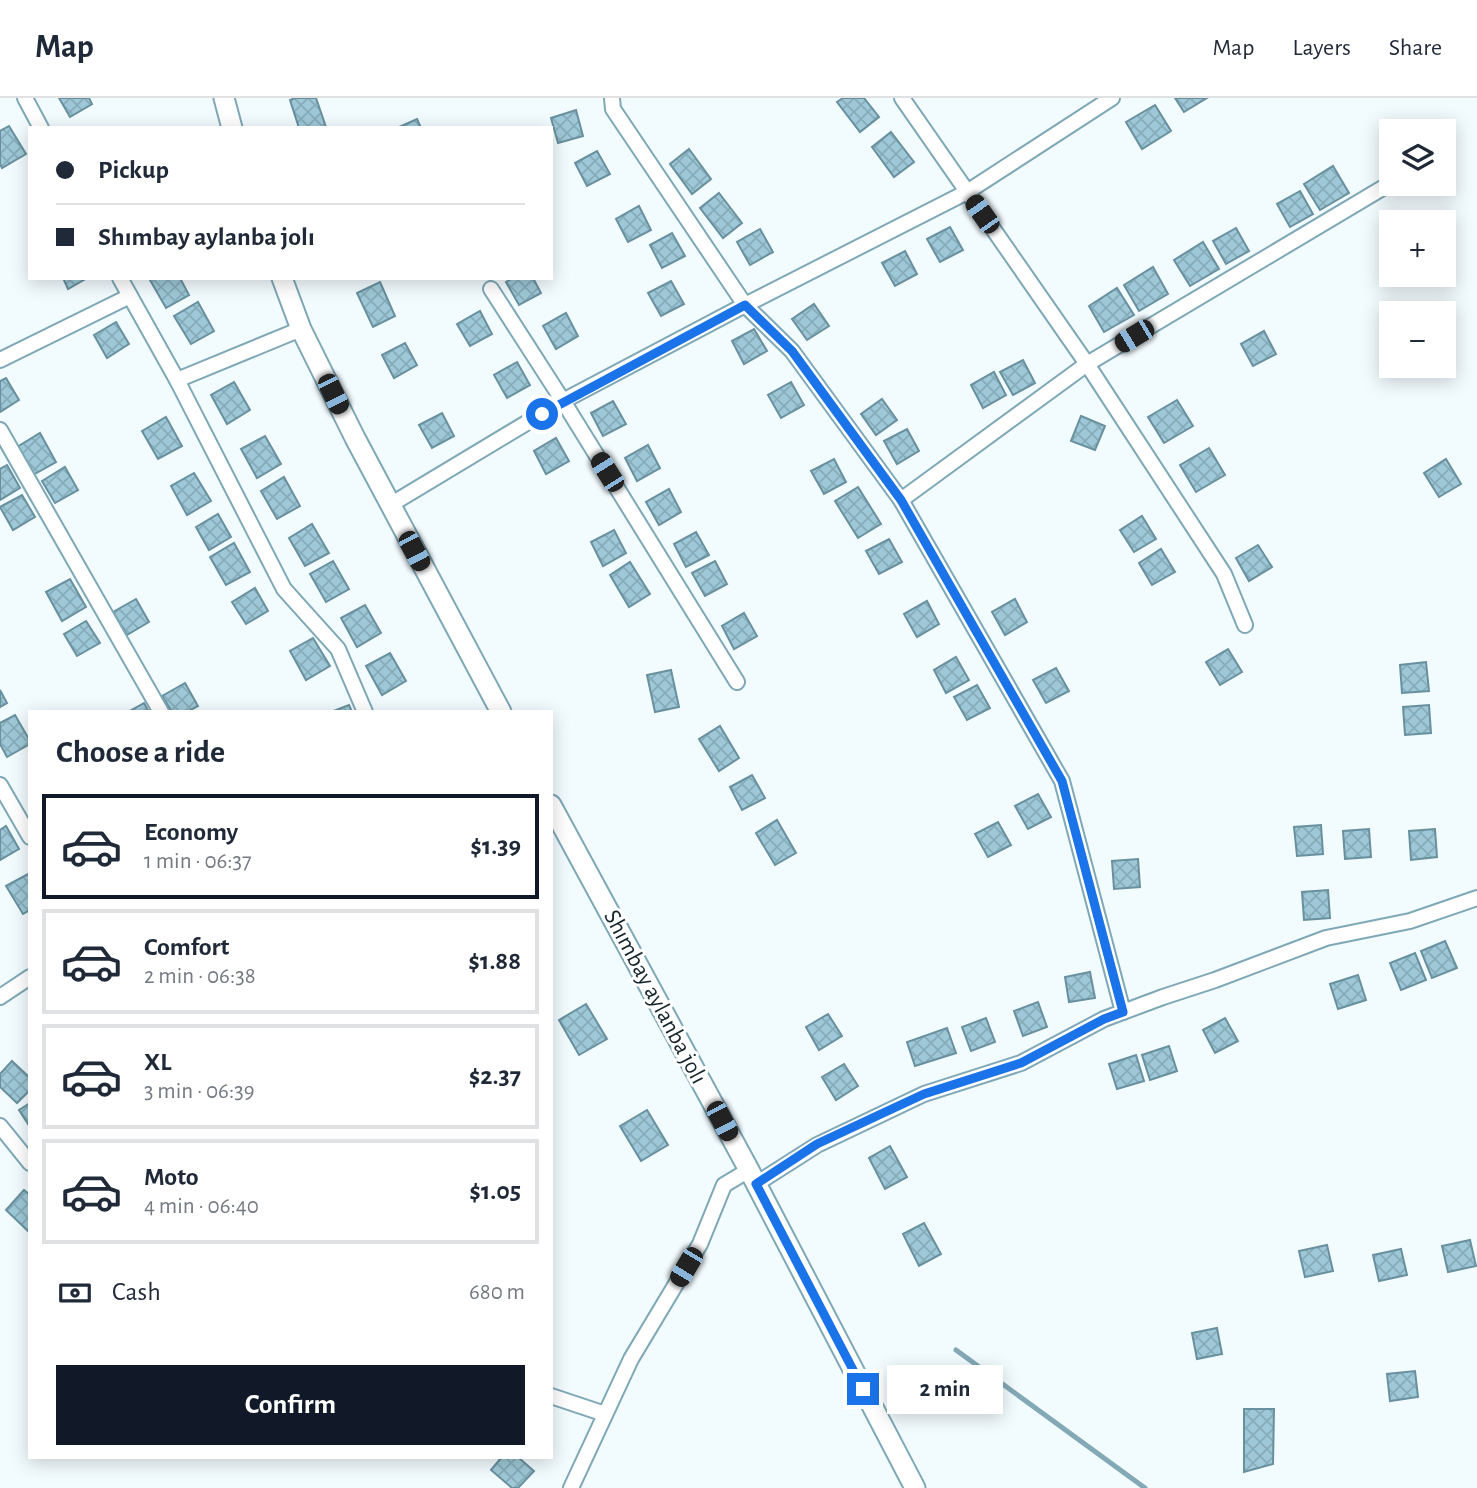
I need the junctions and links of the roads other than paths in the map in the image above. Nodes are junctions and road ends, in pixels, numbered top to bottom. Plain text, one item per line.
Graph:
1 (25, 98) edge
2 (224, 98) edge
3 (612, 98) edge
4 (902, 98) edge
5 (1112, 98) edge
6 (40, 126) edge
7 (231, 126) edge
8 (1379, 190) edge
9 (967, 192) junction
10 (121, 280) edge
11 (283, 280) edge
12 (491, 289) dead end
13 (130, 296) junction
14 (745, 305) junction
15 (301, 328) junction
16 (0, 360) edge
17 (1087, 364) junction
18 (177, 380) junction
19 (563, 401) junction
20 (0, 430) edge
21 (901, 500) junction
22 (390, 505) junction
23 (1245, 625) dead end
24 (737, 682) dead end
25 (160, 710) edge
26 (364, 710) edge
27 (500, 710) edge
28 (0, 785) edge
29 (553, 809) edge
30 (28, 834) edge
31 (1477, 898) edge
32 (28, 978) edge
33 (0, 997) edge
34 (1123, 1012) junction
35 (0, 1126) edge
36 (28, 1161) edge
37 (752, 1177) junction
38 (553, 1397) edge
39 (605, 1414) junction
40 (571, 1488) edge
41 (915, 1488) edge

1 - 6 street
2 - 7 main road
3 - 14 street
4 - 9 street
5 - 9 street
8 - 17 street
9 - 14 street
9 - 17 street
10 - 13 street
11 - 15 main road
12 - 19 street
13 - 16 street
13 - 18 street
14 - 19 street
14 - 21 street
15 - 18 street
15 - 22 main road
17 - 21 street
17 - 23 street
18 - 26 street
19 - 22 street
19 - 24 street
20 - 25 street
21 - 34 street
22 - 27 main road
28 - 30 street
29 - 37 main road, Shımbay aylanba jolı
31 - 34 street
32 - 33 street
34 - 37 street
35 - 36 street
37 - 39 street
37 - 41 main road, Shımbay aylanba jolı
38 - 39 street
39 - 40 street

